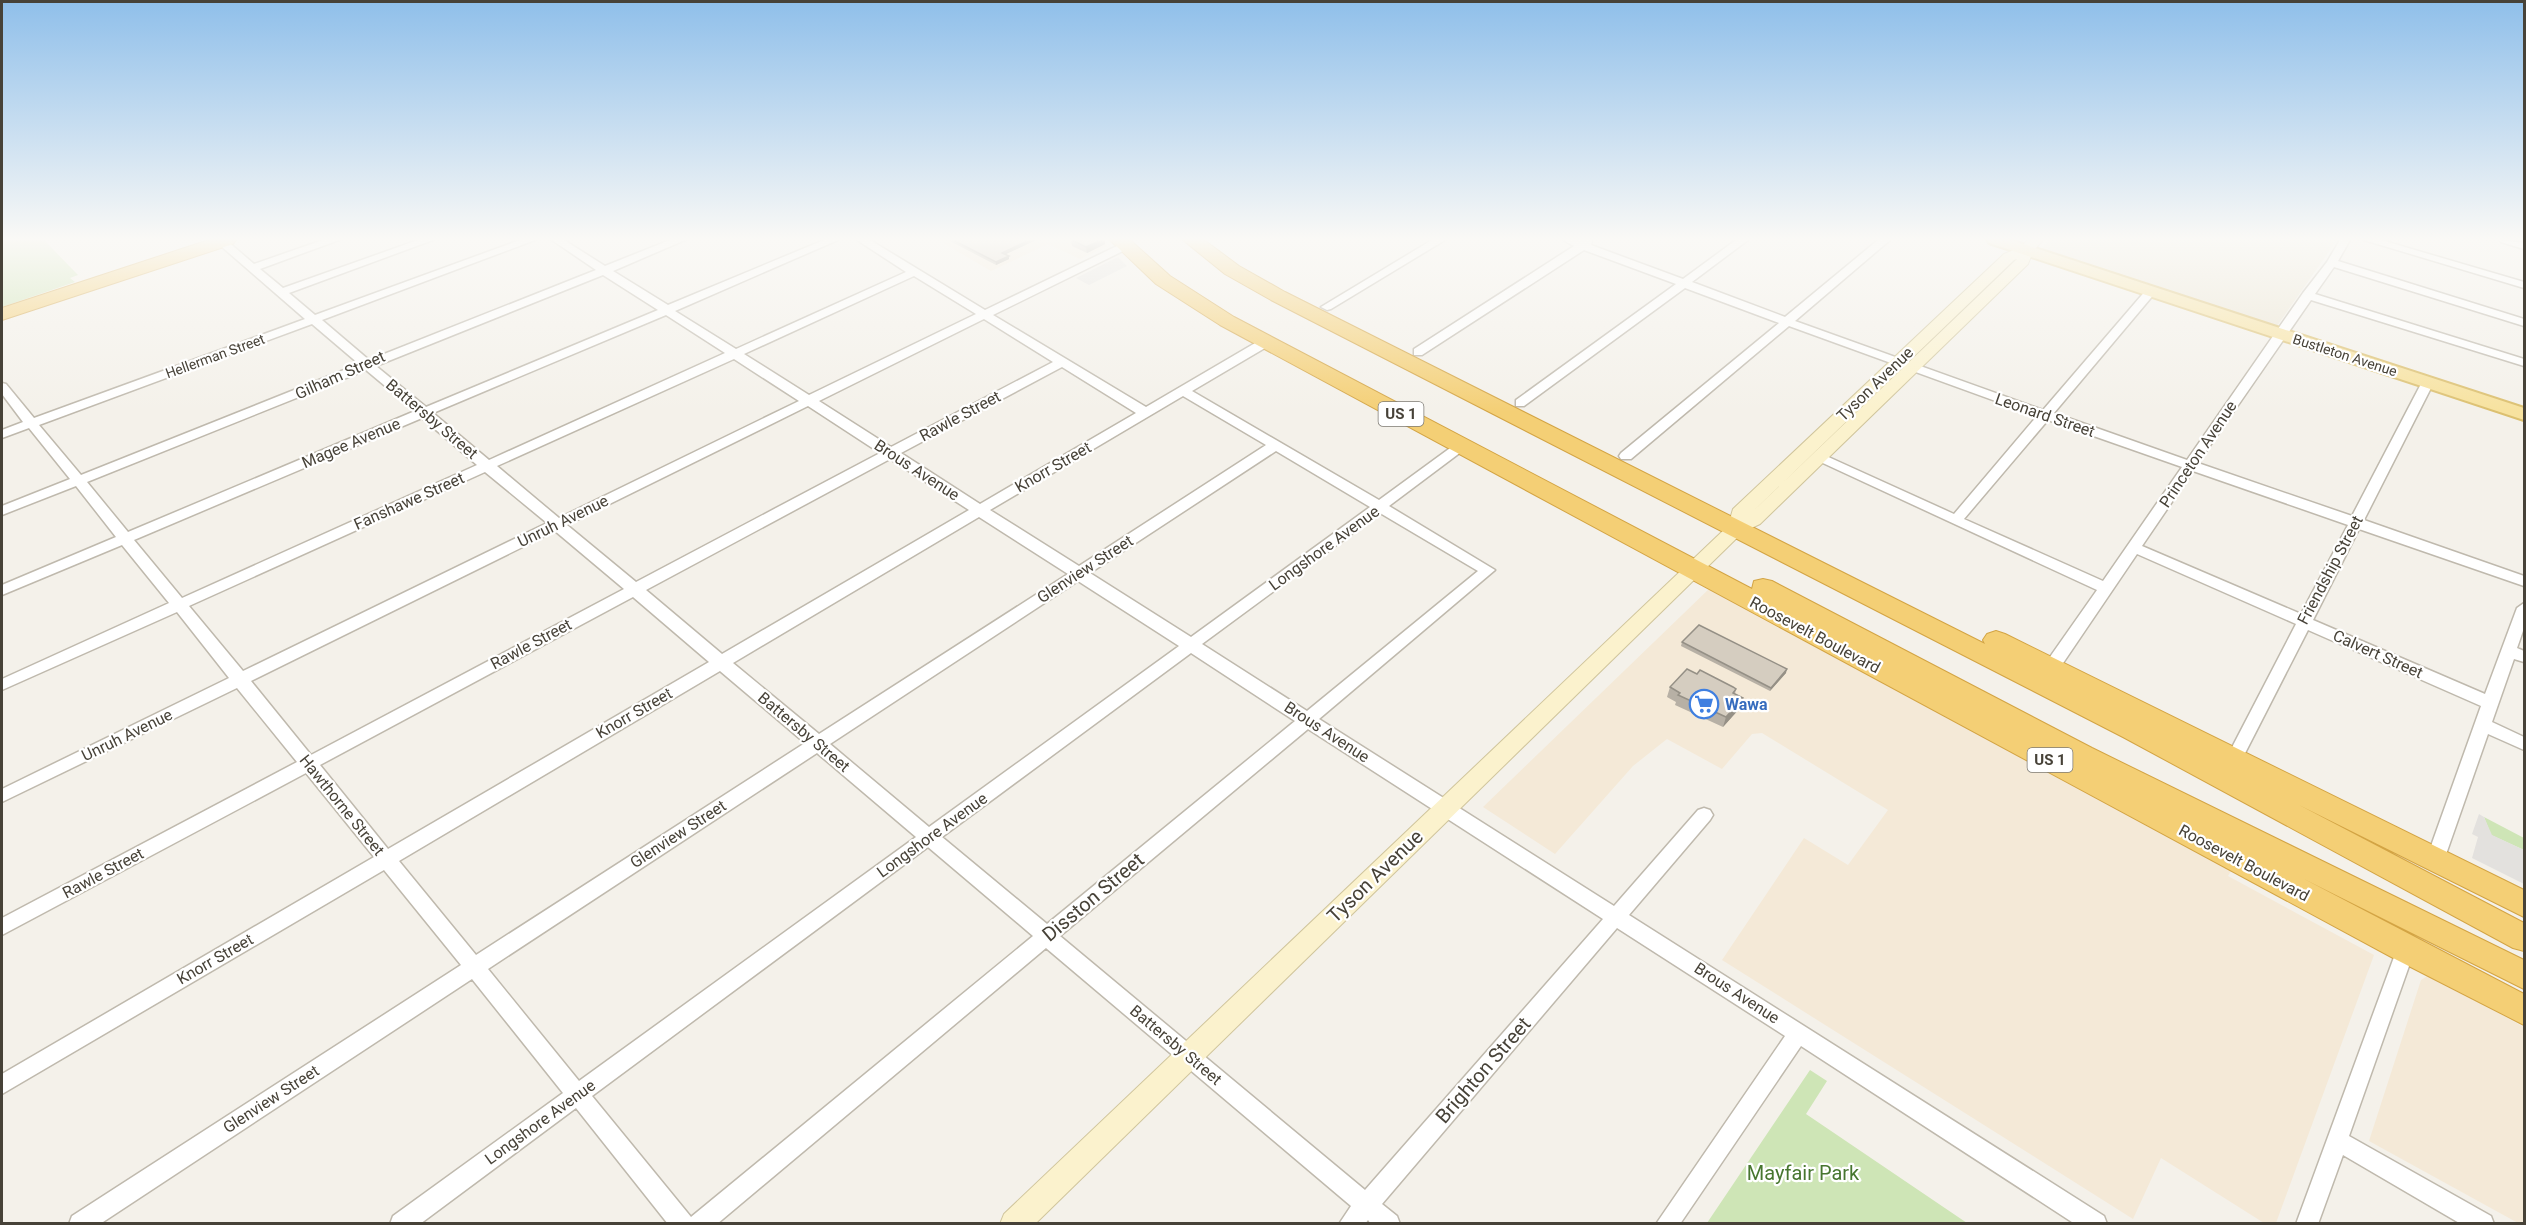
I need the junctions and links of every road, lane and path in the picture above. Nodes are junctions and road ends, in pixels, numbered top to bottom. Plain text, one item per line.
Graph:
1 (53, 297) edge
2 (287, 297) edge
3 (376, 297) edge
4 (537, 297) edge
5 (647, 297) edge
6 (697, 297) edge
7 (859, 297) edge
8 (956, 297) edge
9 (1020, 297) edge
10 (1188, 297) edge
11 (1215, 297) edge
12 (1281, 297) edge
13 (1308, 297) edge
14 (1344, 297) edge
15 (1503, 297) edge
16 (1667, 297) edge
17 (1722, 297) edge
18 (1817, 297) edge
19 (1983, 297) edge
20 (2146, 297) edge
21 (2170, 297) edge
22 (2306, 297) edge
23 (2314, 297) edge
24 (2441, 297) edge
25 (1327, 307) junction
26 (667, 310) junction
27 (2, 314) edge
28 (985, 315) junction
29 (314, 320) junction
30 (1788, 321) junction
31 (2524, 323) edge
32 (2280, 334) junction
33 (1266, 342) junction
34 (1418, 352) junction
35 (735, 353) junction
36 (1062, 362) junction
37 (2524, 363) edge
38 (368, 365) junction
39 (1906, 366) junction
40 (2428, 382) junction
41 (2, 387) edge
42 (1183, 391) junction
43 (809, 401) junction
44 (1520, 404) junction
45 (424, 412) junction
46 (1146, 413) junction
47 (2524, 414) edge
48 (2045, 415) junction
49 (31, 424) junction
50 (2, 434) edge
51 (1828, 439) junction
52 (1276, 445) junction
53 (1462, 446) junction
54 (891, 453) junction
55 (1626, 456) junction
56 (1819, 458) junction
57 (487, 465) junction
58 (2191, 465) junction
59 (78, 481) junction
60 (1381, 506) junction
61 (980, 510) junction
62 (2, 511) edge
63 (1743, 520) junction
64 (1956, 520) junction
65 (2355, 522) junction
66 (557, 524) junction
67 (124, 538) junction
68 (2133, 547) junction
69 (1700, 564) junction
70 (1079, 573) junction
71 (2524, 581) edge
72 (634, 589) junction
73 (2107, 589) junction
74 (2, 590) edge
75 (1869, 596) junction
76 (179, 605) junction
77 (2524, 608) edge
78 (2302, 621) junction
79 (1191, 645) junction
80 (2509, 651) junction
81 (2524, 657) edge
82 (721, 662) junction
83 (2051, 668) junction
84 (240, 680) junction
85 (2, 685) edge
86 (2490, 703) junction
87 (1307, 719) junction
88 (2482, 725) junction
89 (818, 743) junction
90 (2524, 744) edge
91 (2234, 759) junction
92 (308, 764) junction
93 (2, 796) edge
94 (1446, 808) junction
95 (1704, 815) dead end
96 (929, 837) junction
97 (386, 859) junction
98 (2435, 860) junction
99 (2323, 876) junction
100 (2524, 904) edge
101 (1617, 916) junction
102 (2, 927) edge
103 (1047, 935) junction
104 (2524, 938) edge
105 (2406, 949) junction
106 (474, 967) junction
107 (2524, 975) edge
108 (2524, 1009) edge
109 (1799, 1032) junction
110 (1189, 1055) junction
111 (2, 1085) edge
112 (578, 1094) junction
113 (2337, 1140) junction
114 (1366, 1204) junction
115 (80, 1224) edge
116 (401, 1224) edge
117 (683, 1224) edge
118 (699, 1224) edge
119 (1014, 1224) edge
120 (1350, 1224) edge
121 (1389, 1224) edge
122 (1667, 1224) edge
123 (2096, 1224) edge
124 (2307, 1224) edge
125 (2483, 1224) edge

1 - 27 highway
2 - 29 street, Battersby Street
3 - 29 street, Hellerman Street
4 - 38 street, Gilham Street
5 - 26 street, Brous Avenue
6 - 26 street, Magee Avenue
7 - 35 street, Fanshawe Street
8 - 28 street
9 - 28 street, Unruh Avenue
10 - 33 highway, Roosevelt Boulevard / US 1
11 - 69 highway, Roosevelt Boulevard / US 1
12 - 63 highway
13 - 25 highway
14 - 25 street
15 - 34 street
16 - 44 street
17 - 30 street, Leonard Street
18 - 30 street
19 - 39 street, Tyson Avenue
20 - 48 street
21 - 32 main road, Bustleton Avenue
22 - 32 street, Princeton Avenue
23 - 37 street
24 - 31 street
25 - 34 highway
26 - 35 street, Brous Avenue
26 - 45 street, Magee Avenue
28 - 36 street
28 - 43 street, Unruh Avenue
29 - 38 street, Battersby Street
29 - 49 street, Hellerman Street
30 - 39 street, Leonard Street
30 - 55 street
32 - 40 main road, Bustleton Avenue
32 - 58 street, Princeton Avenue
33 - 42 street, Knorr Street
33 - 53 highway, Roosevelt Boulevard / US 1
34 - 44 highway
35 - 43 street, Brous Avenue
35 - 57 street, Fanshawe Street
36 - 46 street
36 - 54 street, Rawle Street
38 - 45 street, Battersby Street
38 - 59 street, Gilham Street
39 - 48 street, Leonard Street
39 - 51 street, Tyson Avenue
40 - 47 main road, Bustleton Avenue
40 - 65 street, Friendship Street
41 - 49 street, Hawthorne Street
42 - 46 street, Knorr Street
42 - 52 street
43 - 54 street, Brous Avenue
43 - 66 street, Unruh Avenue
44 - 55 highway
45 - 57 street, Battersby Street
45 - 67 street, Magee Avenue
46 - 61 street, Knorr Street
48 - 58 street, Leonard Street
48 - 64 street
49 - 50 street, Hellerman Street
49 - 59 street, Hawthorne Street
51 - 56 street, Tyson Avenue
51 - 63 street, Tyson Avenue
52 - 60 street
52 - 70 street, Glenview Street
53 - 60 street, Longshore Avenue
53 - 69 highway, Roosevelt Boulevard / US 1
54 - 61 street, Brous Avenue
54 - 72 street, Rawle Street
55 - 63 highway
56 - 63 street, Tyson Avenue
56 - 64 street
57 - 66 street, Battersby Street
57 - 76 street, Fanshawe Street
58 - 65 street, Leonard Street
58 - 68 street, Princeton Avenue
59 - 62 street, Gilham Street
59 - 67 street, Hawthorne Street
60 - 79 street, Longshore Avenue
60 - 87 street, Disston Street
61 - 70 street, Brous Avenue
61 - 82 street, Knorr Street
63 - 69 street, Tyson Avenue
63 - 75 highway
63 - 83 highway
64 - 73 street
65 - 71 street, Leonard Street
65 - 78 street, Friendship Street
66 - 72 street, Battersby Street
66 - 84 street, Unruh Avenue
67 - 74 street, Magee Avenue
67 - 76 street, Hawthorne Street
68 - 73 street, Princeton Avenue
68 - 78 street, Calvert Street
69 - 94 street, Tyson Avenue
69 - 99 highway, Roosevelt Boulevard / US 1
69 - 105 highway, Roosevelt Boulevard / US 1
70 - 79 street, Brous Avenue
70 - 89 street, Glenview Street
72 - 82 street, Battersby Street
72 - 92 street, Rawle Street
73 - 83 street, Princeton Avenue
75 - 83 highway
75 - 104 highway
76 - 84 street, Hawthorne Street
76 - 85 street, Fanshawe Street
77 - 80 street
78 - 86 street, Calvert Street
78 - 91 street, Friendship Street
79 - 87 street, Brous Avenue
79 - 96 street, Longshore Avenue
80 - 81 street
80 - 86 street
82 - 89 street, Battersby Street
82 - 97 street, Knorr Street
83 - 91 highway
84 - 92 street, Hawthorne Street
84 - 93 street, Unruh Avenue
86 - 88 street
87 - 94 street, Brous Avenue
87 - 103 street, Disston Street
88 - 90 street
88 - 98 street
89 - 96 street, Battersby Street
89 - 106 street, Glenview Street
91 - 98 highway
92 - 97 street, Hawthorne Street
92 - 102 street, Rawle Street
94 - 101 street, Brous Avenue
94 - 110 street, Tyson Avenue
95 - 101 street, Brighton Street
96 - 103 street, Battersby Street
96 - 112 street, Longshore Avenue
97 - 106 street, Hawthorne Street
97 - 111 street, Knorr Street
98 - 100 highway
99 - 107 highway, Roosevelt Boulevard / US 1
99 - 108 highway
101 - 109 street, Brous Avenue
101 - 114 street, Brighton Street
103 - 110 street, Battersby Street
103 - 118 street, Disston Street
105 - 108 highway, Roosevelt Boulevard / US 1
105 - 113 street
106 - 112 street, Hawthorne Street
106 - 115 street, Glenview Street
109 - 122 street
109 - 123 street, Brous Avenue
110 - 114 street, Battersby Street
110 - 119 street, Tyson Avenue
112 - 116 street, Longshore Avenue
112 - 117 street, Hawthorne Street
113 - 124 street
113 - 125 street
114 - 120 street, Brighton Street
114 - 121 street, Battersby Street

